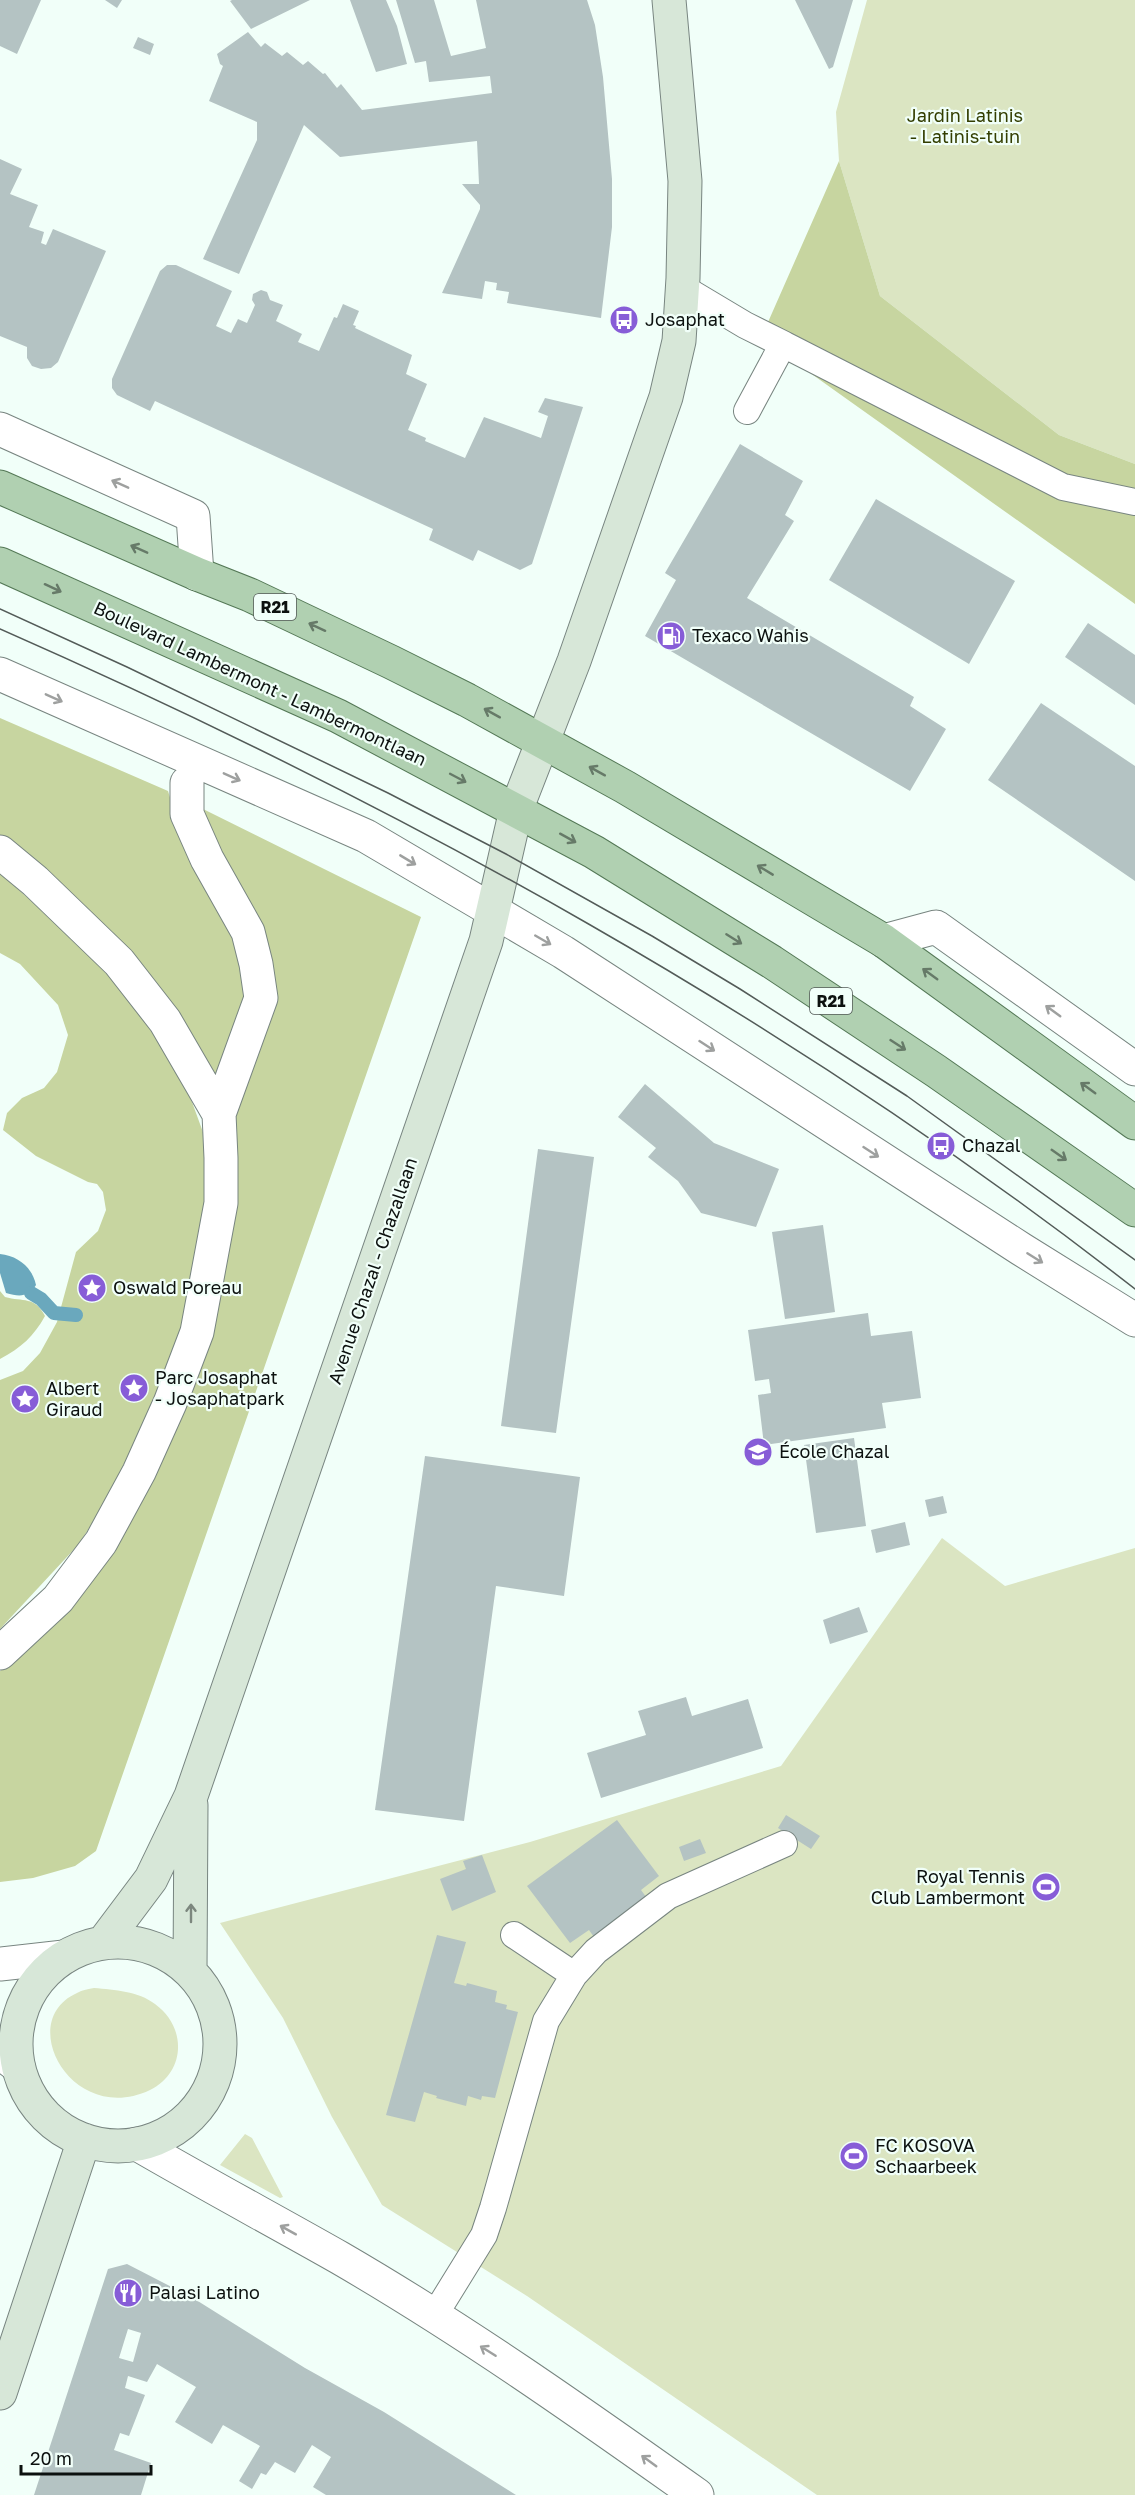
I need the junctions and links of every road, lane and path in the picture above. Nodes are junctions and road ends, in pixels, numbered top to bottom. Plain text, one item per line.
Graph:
1 (669, 0) edge
2 (683, 288) junction
3 (783, 344) junction
4 (747, 411) dead end
5 (0, 429) edge
6 (0, 487) edge
7 (1135, 502) edge
8 (0, 564) edge
9 (197, 574) junction
10 (0, 674) edge
11 (543, 742) junction
12 (187, 783) dead end
13 (516, 810) junction
14 (0, 852) edge
15 (493, 911) junction
16 (884, 941) junction
17 (1135, 1069) edge
18 (219, 1114) junction
19 (1135, 1123) edge
20 (1135, 1210) edge
21 (1135, 1320) edge
22 (0, 1653) edge
23 (191, 1796) junction
24 (784, 1844) dead end
25 (514, 1935) dead end
26 (104, 1943) junction
27 (64, 1957) junction
28 (0, 1964) edge
29 (190, 1971) junction
30 (574, 1976) junction
31 (9, 2059) edge
32 (84, 2140) junction
33 (137, 2144) junction
34 (434, 2316) junction
35 (0, 2393) edge
36 (697, 2495) edge

1 - 2 street, Avenue Chazal - Chazallaan
2 - 3 lane
2 - 11 street, Avenue Chazal - Chazallaan
3 - 4 lane
3 - 7 lane
9 -> 5 street
9 -> 6 main road, R21
8 -> 13 main road, Boulevard Lambermont - Lambermontlaan / R21
11 -> 9 main road, R21
10 -> 15 street
11 - 13 street, Avenue Chazal - Chazallaan
16 -> 11 main road, R21
12 - 18 street
13 - 15 street, Avenue Chazal - Chazallaan
13 -> 20 main road, R21
14 - 18 street
15 -> 21 street
15 - 23 street, Avenue Chazal - Chazallaan
17 -> 16 street
19 -> 16 main road, R21
18 - 22 street
23 - 26 street, Avenue Chazal - Chazallaan
29 -> 23 street, Avenue Chazal - Chazallaan
24 - 30 lane
25 - 30 lane
26 - 27 street
26 - 29 street
27 - 28 street
27 - 31 street
29 - 33 street
30 - 34 lane
31 - 32 street
32 - 33 street
32 - 35 street
34 -> 33 street
36 -> 34 street

